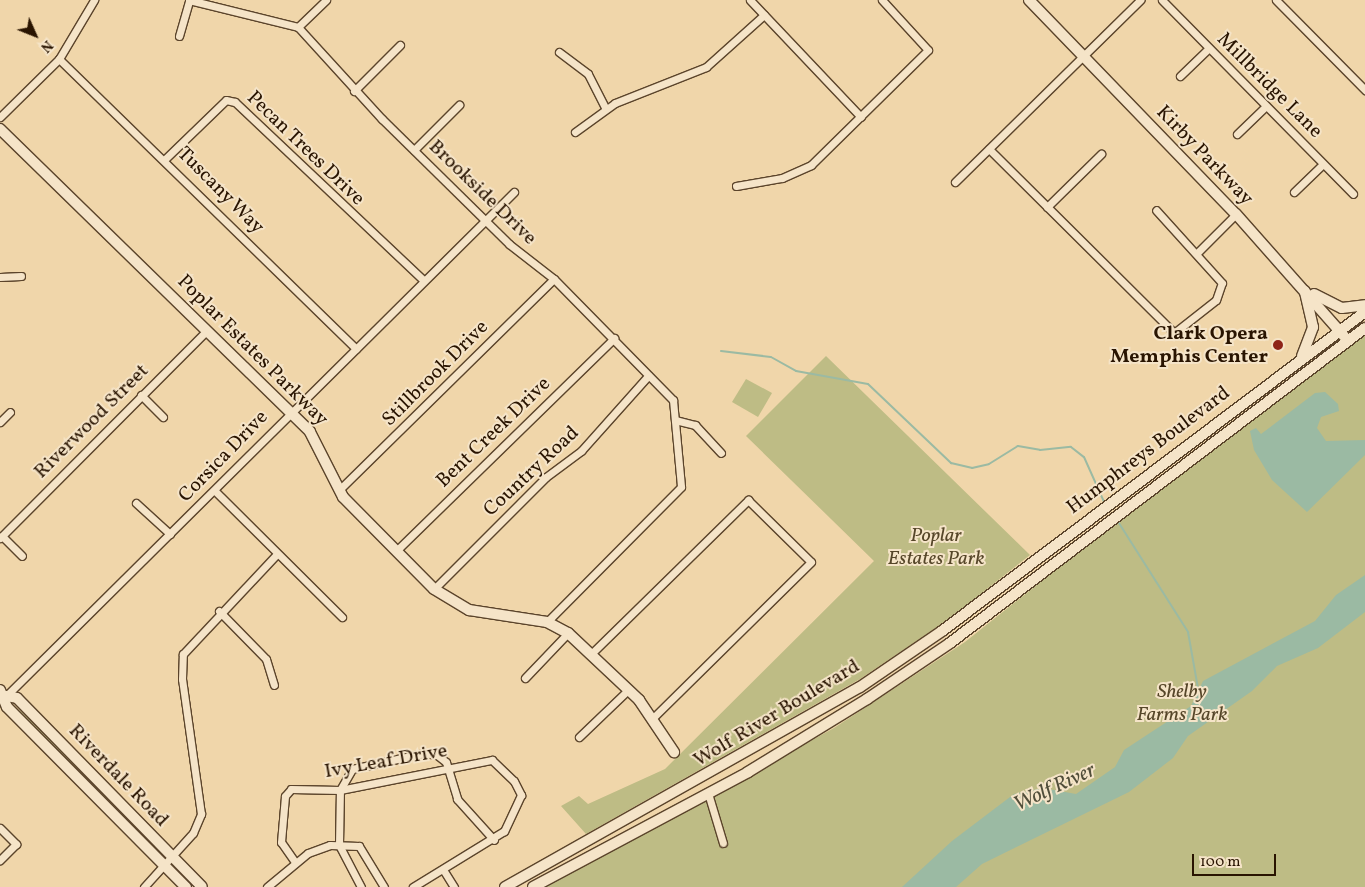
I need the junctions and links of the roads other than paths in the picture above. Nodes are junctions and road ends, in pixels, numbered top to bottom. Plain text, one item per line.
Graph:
1 (94, 0) edge
2 (189, 0) edge
3 (326, 0) edge
4 (750, 0) edge
5 (882, 0) edge
6 (1028, 0) edge
7 (1140, 0) edge
8 (1162, 0) edge
9 (1276, 0) edge
10 (764, 15) junction
11 (298, 27) junction
12 (179, 36) dead end
13 (400, 46) dead end
14 (1209, 48) junction
15 (559, 52) dead end
16 (1082, 57) junction
17 (59, 59) junction
18 (1180, 76) dead end
19 (1365, 90) edge
20 (354, 91) junction
21 (459, 105) dead end
22 (1266, 106) junction
23 (605, 108) junction
24 (0, 117) edge
25 (861, 117) junction
26 (0, 129) edge
27 (575, 132) dead end
28 (1237, 134) dead end
29 (989, 149) junction
30 (414, 150) junction
31 (1101, 154) dead end
32 (164, 160) junction
33 (1323, 164) junction
34 (955, 182) dead end
35 (736, 186) dead end
36 (514, 192) dead end
37 (1294, 192) dead end
38 (1353, 194) dead end
39 (1047, 207) junction
40 (1156, 210) dead end
41 (1236, 214) junction
42 (485, 221) junction
43 (1197, 252) junction
44 (21, 276) dead end
45 (0, 277) edge
46 (554, 279) junction
47 (424, 281) junction
48 (1303, 286) junction
49 (1365, 305) edge
50 (1365, 312) edge
51 (1365, 328) edge
52 (207, 330) junction
53 (1340, 331) junction
54 (614, 338) junction
55 (1348, 341) junction
56 (356, 349) junction
57 (1296, 363) junction
58 (648, 376) junction
59 (141, 395) junction
60 (10, 412) dead end
61 (290, 412) junction
62 (163, 417) dead end
63 (675, 420) junction
64 (0, 422) edge
65 (721, 453) dead end
66 (339, 490) junction
67 (216, 491) junction
68 (136, 503) dead end
69 (170, 534) junction
70 (1, 537) edge
71 (1051, 547) joint
72 (396, 551) junction
73 (277, 554) junction
74 (22, 556) dead end
75 (1059, 559) joint
76 (434, 589) junction
77 (219, 611) junction
78 (342, 617) dead end
79 (547, 622) junction
80 (568, 633) junction
81 (592, 653) junction
82 (525, 678) dead end
83 (274, 685) dead end
84 (629, 689) junction
85 (2, 696) edge
86 (653, 718) junction
87 (579, 737) dead end
88 (674, 752) dead end
89 (448, 768) junction
90 (340, 790) junction
91 (708, 793) junction
92 (0, 828) edge
93 (494, 840) junction
94 (723, 843) dead end
95 (339, 845) junction
96 (171, 855) junction
97 (0, 860) edge
98 (295, 862) junction
99 (162, 865) junction
100 (444, 870) junction
101 (144, 887) edge
102 (186, 887) edge
103 (202, 887) edge
104 (267, 887) edge
105 (361, 887) edge
106 (384, 887) edge
107 (413, 887) edge
108 (454, 887) edge
109 (505, 887) edge
110 (534, 887) edge

1 - 17 street
2 - 11 street
2 - 12 street
3 - 11 street
4 - 10 street
5 - 25 street
6 - 16 main road, Kirby Parkway
7 - 16 street
8 - 14 street, Millbridge Lane
9 - 19 street
10 - 23 street
10 - 25 street
11 - 20 street, Brookside Drive
13 - 20 street
14 - 18 street
14 - 22 street, Millbridge Lane
15 - 23 street
16 - 29 street
16 - 41 main road, Kirby Parkway
17 - 24 street
17 - 32 street, Tuscany Way
20 - 30 street, Brookside Drive
21 - 30 street
22 - 28 street
22 - 33 street, Millbridge Lane
23 - 27 street
25 - 35 street
26 - 52 main road, Poplar Estates Parkway
29 - 34 street
29 - 39 street
30 - 42 street, Brookside Drive
31 - 39 street
32 - 47 street, Pecan Trees Drive
32 - 56 street, Tuscany Way
33 - 37 street
33 - 38 street, Millbridge Lane
36 - 42 street, Corsica Drive
39 - 43 street
40 - 43 street
41 - 43 street
41 - 48 main road, Kirby Parkway
42 - 46 street, Brookside Drive
42 - 47 street, Corsica Drive
44 - 45 street
46 - 54 street, Brookside Drive
46 - 66 street, Stillbrook Drive
47 - 56 street, Corsica Drive
48 - 49 main road
48 - 53 main road, Kirby Parkway
48 - 57 main road
50 - 53 main road, Humphreys Boulevard
51 - 55 main road, Humphreys Boulevard
52 - 59 street, Riverwood Street
52 - 61 main road, Poplar Estates Parkway
53 - 55 main road, Kirby Parkway
53 - 57 main road, Humphreys Boulevard
54 - 58 street, Brookside Drive
54 - 72 street, Bent Creek Drive
55 - 75 main road, Humphreys Boulevard
56 - 61 street, Corsica Drive
57 - 71 main road, Humphreys Boulevard
58 - 63 street, Brookside Drive
58 - 76 street, Country Road
59 - 62 street
59 - 70 street, Riverwood Street
60 - 64 street
61 - 66 main road, Poplar Estates Parkway
61 - 67 street, Corsica Drive
63 - 65 street
63 - 79 street, Brookside Drive
66 - 72 main road, Poplar Estates Parkway
67 - 69 street, Corsica Drive
67 - 73 street
68 - 69 street
69 - 85 street, Corsica Drive
70 - 74 street
71 - 109 main road, Wolf River Boulevard
72 - 76 main road, Poplar Estates Parkway
73 - 77 street
73 - 78 street
75 - 91 main road, Wolf River Boulevard
76 - 79 main road, Poplar Estates Parkway
77 - 83 street
77 - 96 street
79 - 80 main road, Poplar Estates Parkway
80 - 81 main road, Poplar Estates Parkway
80 - 82 street
81 - 84 main road, Poplar Estates Parkway
81 - 86 street
84 - 86 main road, Poplar Estates Parkway
84 - 87 street
85 - 96 main road, Riverdale Road
85 - 99 main road, Riverdale Road
86 - 88 main road, Poplar Estates Parkway
89 - 90 street, Ivy Leaf Drive
89 - 90 street
89 - 93 street
89 - 93 street, Ivy Leaf Drive
90 - 95 street
90 - 98 street, Ivy Leaf Drive
91 - 94 street
91 - 110 main road, Wolf River Boulevard
92 - 97 street
93 - 100 street
95 - 98 street
95 - 105 street
95 - 106 street
96 - 99 street
96 - 103 main road, Riverdale Road
98 - 104 street
99 - 101 street
99 - 102 main road, Riverdale Road
100 - 107 street
100 - 108 street

